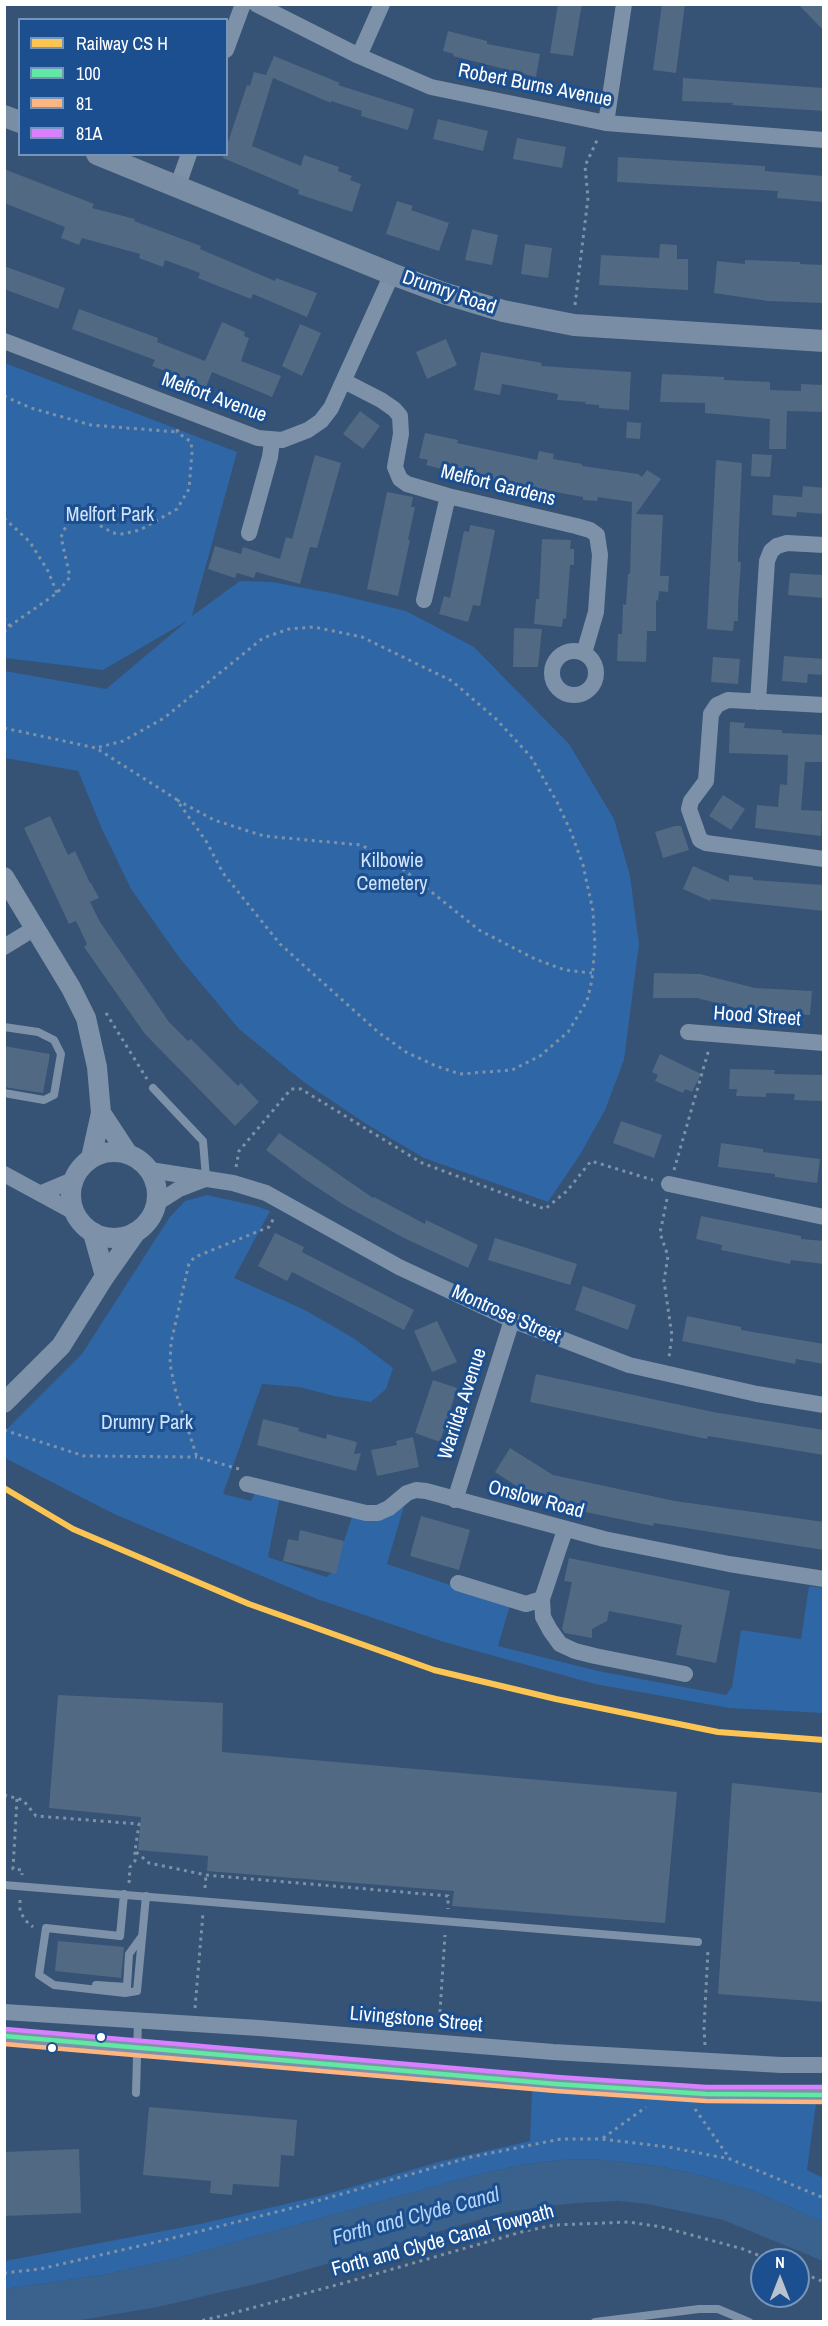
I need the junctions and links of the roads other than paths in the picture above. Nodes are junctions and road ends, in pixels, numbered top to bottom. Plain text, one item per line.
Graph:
1 (243, 4) edge
2 (256, 4) edge
3 (382, 4) edge
4 (624, 4) edge
5 (228, 45) edge
6 (359, 56) junction
7 (606, 123) junction
8 (824, 140) edge
9 (102, 156) edge
10 (188, 156) edge
11 (177, 188) junction
12 (392, 274) junction
13 (4, 341) edge
14 (824, 342) edge
15 (344, 381) junction
16 (272, 441) junction
17 (448, 496) junction
18 (249, 533) dead end
19 (824, 545) edge
20 (424, 600) dead end
21 (584, 653) dead end
22 (758, 702) junction
23 (824, 705) edge
24 (824, 859) edge
25 (4, 877) edge
26 (35, 928) junction
27 (4, 947) edge
28 (4, 1027) edge
29 (688, 1032) dead end
30 (824, 1043) edge
31 (153, 1088) road end
32 (4, 1094) edge
33 (101, 1113) junction
34 (129, 1154) junction
35 (91, 1158) junction
36 (150, 1170) junction
37 (4, 1174) edge
38 (206, 1178) junction
39 (73, 1180) junction
40 (669, 1184) road end
41 (42, 1194) junction
42 (157, 1203) junction
43 (74, 1212) junction
44 (824, 1217) edge
45 (136, 1232) junction
46 (93, 1233) junction
47 (105, 1276) junction
48 (512, 1320) junction
49 (4, 1403) edge
50 (824, 1405) edge
51 (247, 1484) road end
52 (455, 1500) junction
53 (565, 1530) junction
54 (824, 1579) edge
55 (458, 1583) dead end
56 (543, 1599) junction
57 (685, 1674) dead end
58 (4, 1885) edge
59 (124, 1894) junction
60 (146, 1896) junction
61 (698, 1942) dead end
62 (4, 2012) edge
63 (138, 2020) junction
64 (4, 2036) edge
65 (136, 2047) junction
66 (824, 2065) edge
67 (136, 2093) dead end
68 (824, 2095) edge
69 (595, 2322) edge
70 (749, 2322) edge

1 - 5 street
2 - 6 street, Robert Burns Avenue
3 - 6 street
4 - 7 street
6 - 7 street, Robert Burns Avenue
7 - 8 street, Robert Burns Avenue
9 - 11 main road, Drumry Road
10 - 11 street
11 - 12 main road, Drumry Road
12 - 14 main road, Drumry Road
12 - 15 street, Melfort Avenue
13 - 16 street, Melfort Avenue
15 - 16 street, Melfort Avenue
15 - 17 street, Melfort Gardens
16 - 18 street
17 - 20 street
17 - 21 street, Melfort Gardens
19 - 22 street
22 - 23 street
22 - 24 street
25 - 26 street
26 - 27 street
26 - 33 street
28 - 32 lane
29 - 30 street, Hood Street
31 - 38 lane
33 - 34 street
33 - 35 street
34 - 35 street
34 - 36 street
35 - 39 street
36 - 38 street, Montrose Street
36 - 42 street
37 - 41 street
38 - 42 street
38 - 48 street, Montrose Street
39 - 41 street
39 - 43 street
40 - 44 street
41 - 43 street
42 - 45 street
43 - 46 street
45 - 46 street
45 - 47 street
46 - 47 street
47 - 49 street
48 - 50 street, Montrose Street
48 - 52 street, Warilda Avenue
51 - 52 street, Onslow Road
52 - 53 street, Onslow Road
53 - 54 street, Onslow Road
53 - 56 street
55 - 56 street
56 - 57 street
58 - 59 lane
59 - 60 lane
59 - 60 lane
60 - 61 lane
62 - 63 street, Livingstone Street
63 - 65 lane
63 - 66 street, Livingstone Street
64 - 65 street
65 - 67 lane
65 - 68 street
69 - 70 lane

